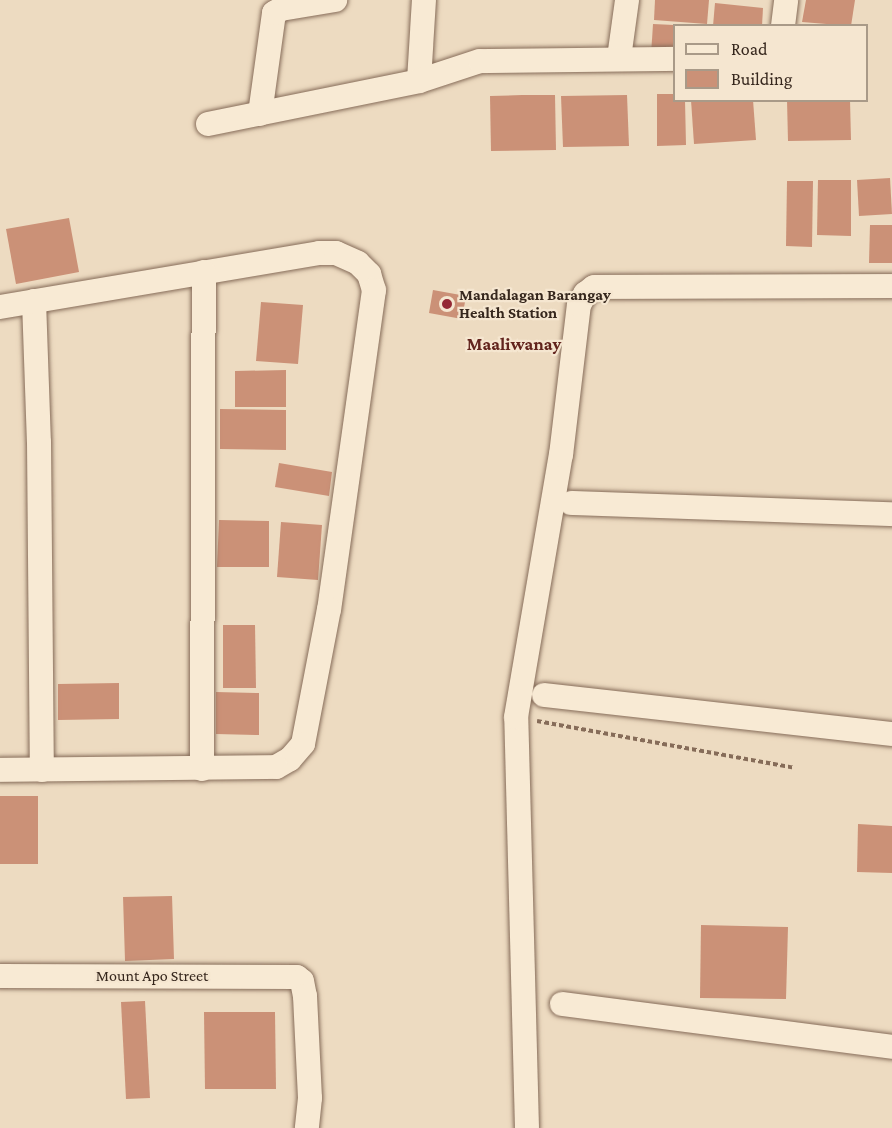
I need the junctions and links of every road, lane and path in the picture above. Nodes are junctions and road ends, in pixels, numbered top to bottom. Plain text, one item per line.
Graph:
1 (335, 0) edge
2 (424, 0) edge
3 (627, 0) edge
4 (786, 0) edge
5 (783, 24) edge
6 (619, 58) junction
7 (673, 59) edge
8 (420, 81) junction
9 (260, 114) junction
10 (208, 124) dead end
11 (204, 273) junction
12 (892, 286) edge
13 (34, 301) junction
14 (0, 307) edge
15 (571, 503) dead end
16 (892, 514) edge
17 (544, 695) dead end
18 (516, 717) junction
19 (892, 734) edge
20 (795, 768) dead end
21 (202, 769) junction
22 (0, 770) edge
23 (42, 770) junction
24 (0, 976) edge
25 (562, 1004) dead end
26 (892, 1047) edge
27 (307, 1128) edge
28 (527, 1128) edge

1 - 9 street
2 - 8 street
3 - 6 street
4 - 5 street
6 - 7 street
6 - 8 street
8 - 9 street
9 - 10 street
11 - 13 street
11 - 21 street
11 - 21 street
12 - 18 street
13 - 14 street
13 - 23 street
15 - 16 street
17 - 19 street
18 - 20 path
18 - 28 street
21 - 23 street
22 - 23 street
24 - 27 street, Mount Apo Street
25 - 26 street

